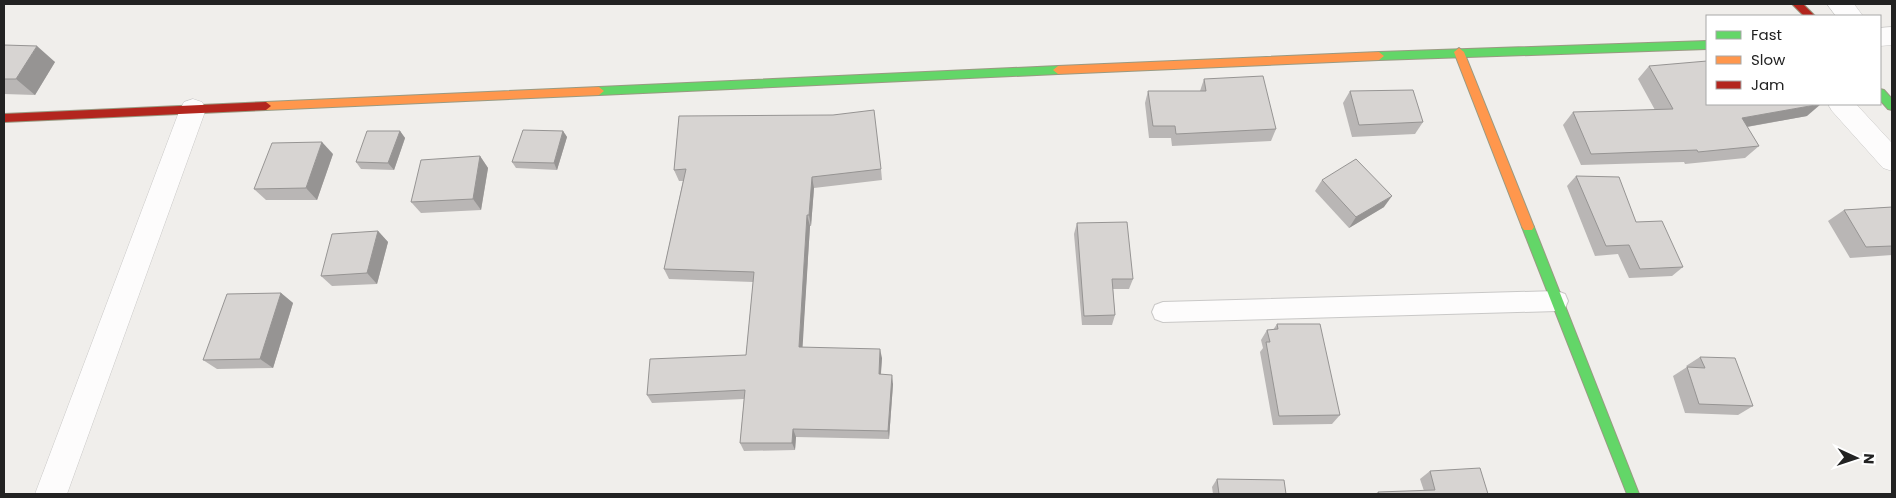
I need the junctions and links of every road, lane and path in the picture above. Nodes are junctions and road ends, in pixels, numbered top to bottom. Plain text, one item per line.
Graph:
1 (1797, 4) edge
2 (1839, 4) edge
3 (1809, 15) edge
4 (1851, 15) edge
5 (1706, 45) edge
6 (1459, 52) junction
7 (1881, 94) edge
8 (1842, 105) edge
9 (1892, 106) edge
10 (193, 109) junction
11 (4, 118) edge
12 (1892, 160) edge
13 (1557, 301) junction
14 (1163, 312) dead end
15 (51, 494) edge
16 (1633, 494) edge

1 - 3 street
2 - 4 street
5 - 6 street
6 - 10 street
6 - 13 street
7 - 9 street
8 - 12 street
10 - 11 street
10 - 15 street
13 - 14 lane
13 - 16 street

